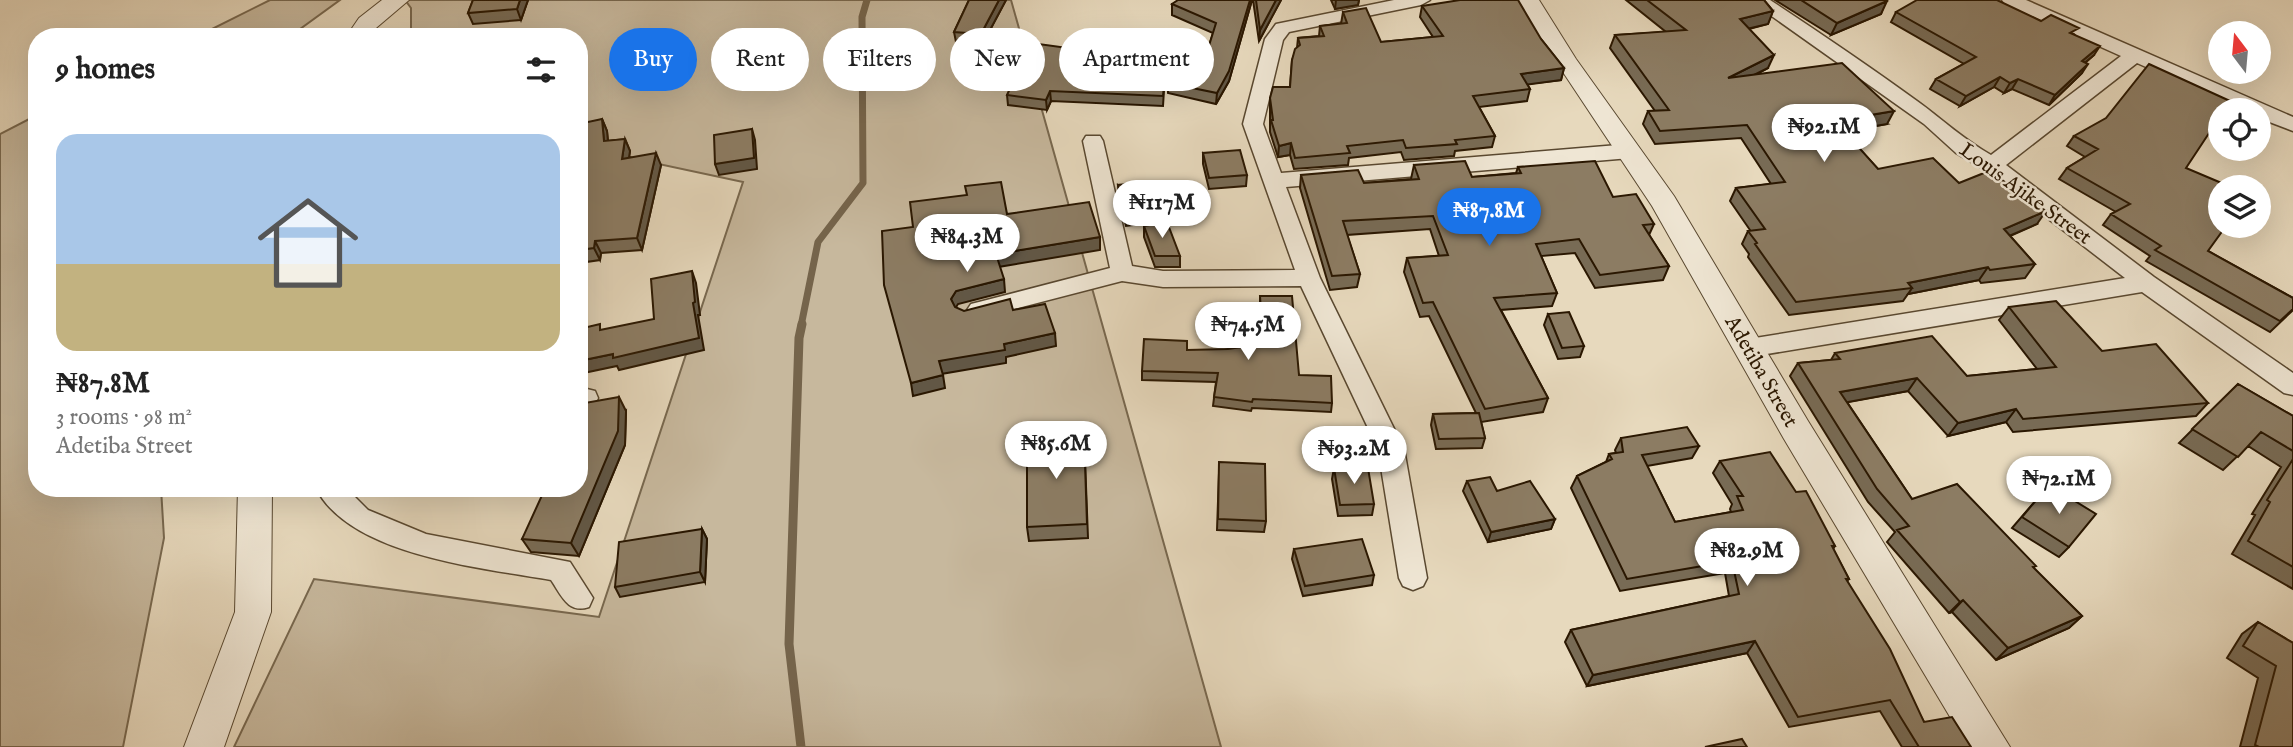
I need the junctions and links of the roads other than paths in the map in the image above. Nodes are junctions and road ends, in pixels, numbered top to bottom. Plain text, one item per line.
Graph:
1 (397, 0) edge
2 (1421, 0) edge
3 (1527, 0) edge
4 (1758, 0) edge
5 (2011, 0) edge
6 (364, 28) edge
7 (2135, 55) junction
8 (2293, 125) edge
9 (1093, 141) dead end
10 (1630, 150) junction
11 (1992, 165) junction
12 (1272, 181) junction
13 (1122, 273) junction
14 (1309, 278) junction
15 (2146, 283) junction
16 (967, 313) edge
17 (1749, 348) junction
18 (2293, 386) edge
19 (255, 497) edge
20 (338, 497) edge
21 (1413, 578) dead end
22 (579, 598) dead end
23 (204, 747) edge
24 (1990, 747) edge

1 - 6 street
2 - 12 street
3 - 10 street, Adetiba Street
4 - 11 street, Louis Ajike Street
5 - 7 street
7 - 8 street
7 - 11 street
9 - 13 street
10 - 12 street
10 - 17 street, Adetiba Street
11 - 15 street, Louis Ajike Street
12 - 14 street
13 - 14 street
13 - 16 street
14 - 21 street
15 - 17 street
15 - 18 street, Louis Ajike Street
17 - 24 street, Adetiba Street
19 - 23 street
20 - 22 street

